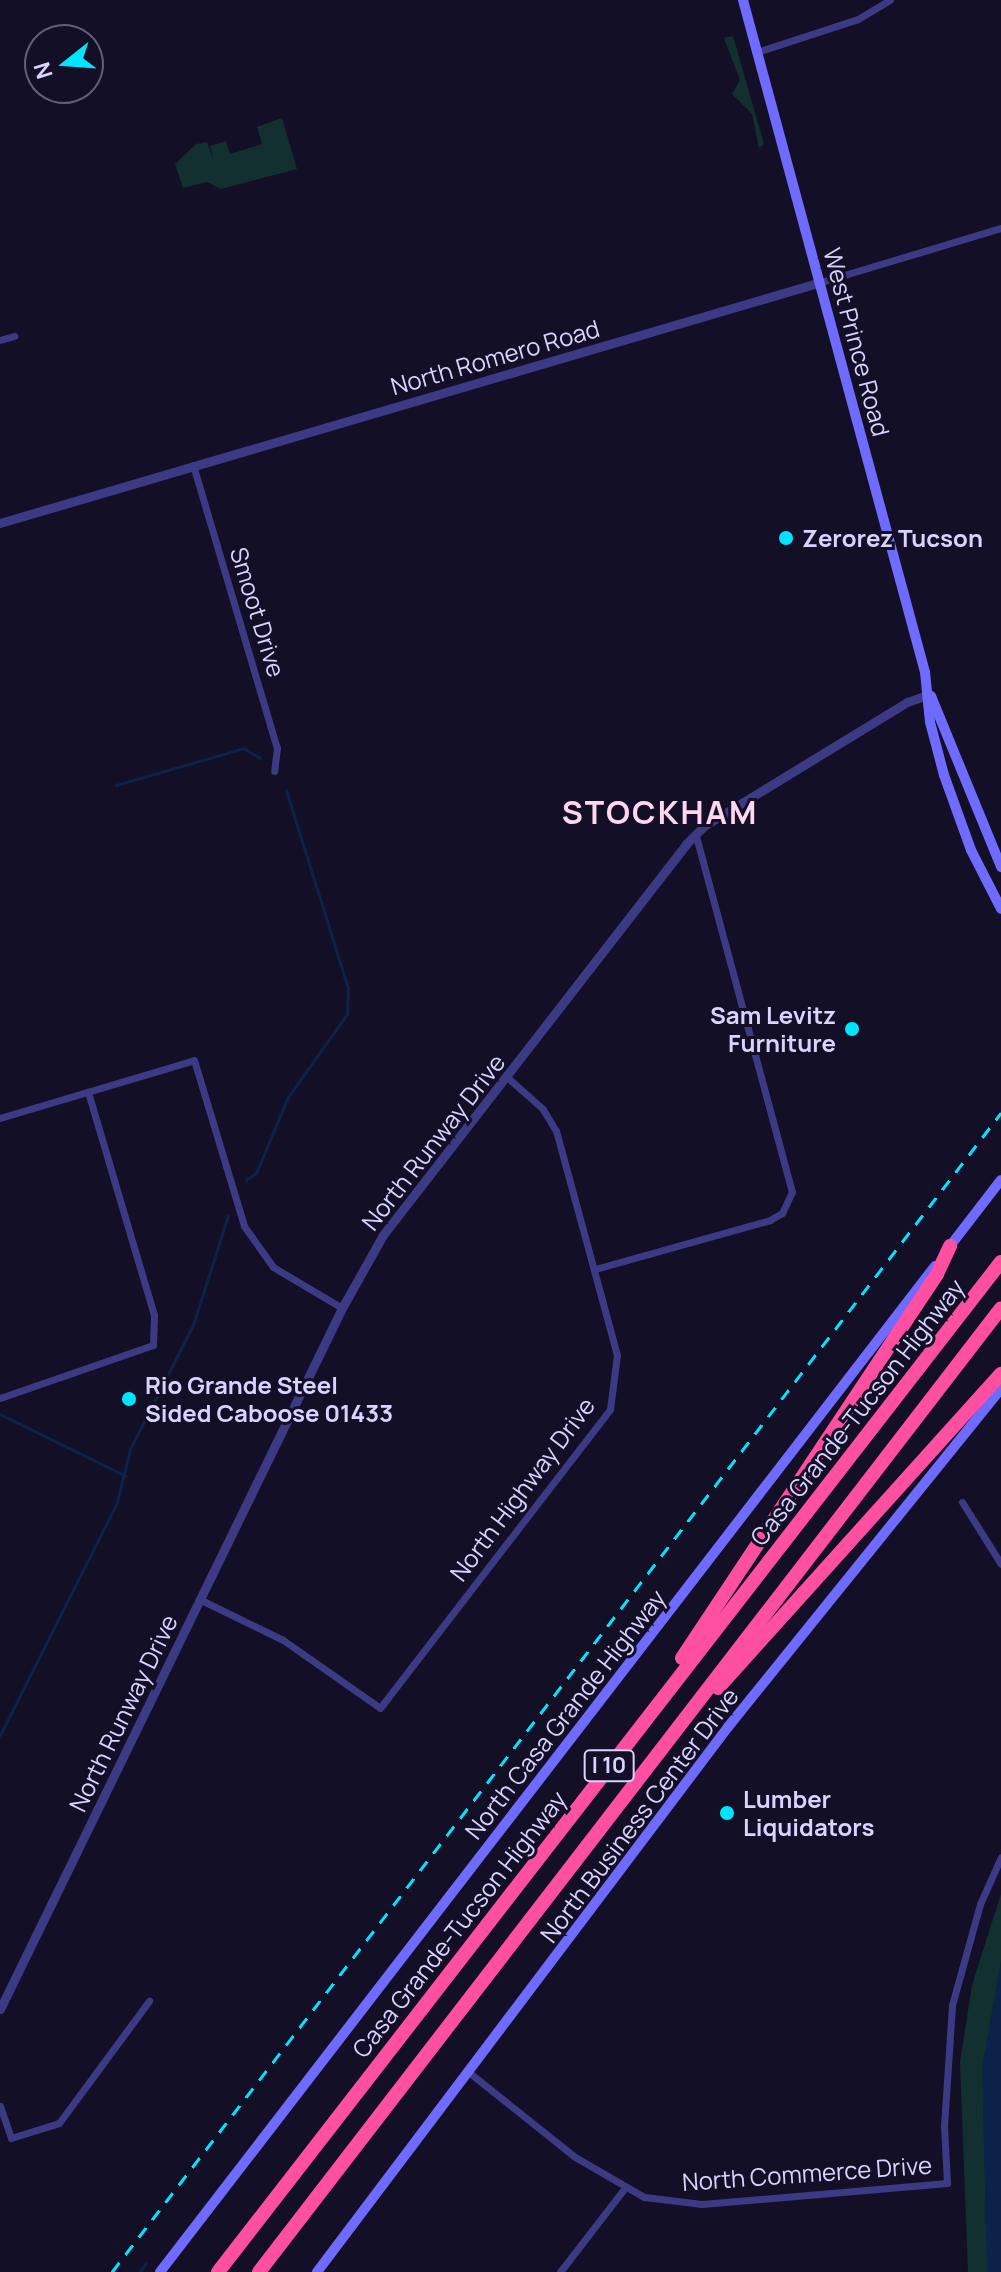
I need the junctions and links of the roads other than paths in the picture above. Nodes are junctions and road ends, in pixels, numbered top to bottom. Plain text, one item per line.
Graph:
1 (743, 0) edge
2 (890, 0) edge
3 (757, 52) junction
4 (1001, 228) edge
5 (821, 282) junction
6 (14, 336) dead end
7 (0, 340) edge
8 (193, 465) junction
9 (0, 523) edge
10 (930, 694) junction
11 (274, 771) dead end
12 (696, 835) junction
13 (1001, 867) edge
14 (1001, 909) edge
15 (508, 1078) junction
16 (88, 1092) junction
17 (0, 1118) edge
18 (1001, 1180) edge
19 (950, 1246) junction
20 (1001, 1262) edge
21 (595, 1269) junction
22 (342, 1308) junction
23 (1001, 1308) edge
24 (1001, 1374) edge
25 (1001, 1389) edge
26 (0, 1398) edge
27 (962, 1502) dead end
28 (1001, 1564) edge
29 (199, 1599) junction
30 (627, 1742) junction
31 (659, 1754) junction
32 (1001, 1857) edge
33 (149, 2001) dead end
34 (0, 2009) edge
35 (471, 2074) junction
36 (0, 2106) edge
37 (624, 2189) junction
38 (160, 2272) edge
39 (218, 2272) edge
40 (259, 2272) edge
41 (317, 2272) edge
42 (560, 2272) edge

1 - 3 main road, West Prince Road
2 - 3 street
3 - 5 main road, West Prince Road
4 - 5 street, North Romero Road
5 - 8 street, North Romero Road
5 - 10 main road, West Prince Road
6 - 7 street
8 - 9 street, North Romero Road
8 - 11 street, Smoot Drive
10 - 12 street, North Runway Drive
10 - 13 main road, West Prince Road
10 - 14 main road, West Prince Road
12 - 15 street, North Runway Drive
12 - 21 street
15 - 21 street, North Highway Drive
15 - 22 street, North Runway Drive
16 - 17 street
16 - 22 street
16 - 26 street
18 - 19 main road, North Casa Grande Highway
19 - 30 highway
19 - 38 main road, North Casa Grande Highway
20 - 30 highway, Casa Grande-Tucson Highway / I 10
21 - 29 street, North Highway Drive
22 - 29 street, North Runway Drive
23 - 31 highway, Casa Grande-Tucson Highway / I 10
24 - 31 highway
25 - 35 main road, North Business Center Drive
27 - 28 street
29 - 34 street, North Runway Drive
30 - 39 highway, Casa Grande-Tucson Highway / I 10
31 - 40 highway, Casa Grande-Tucson Highway / I 10
32 - 37 street, North Commerce Drive
33 - 36 street
35 - 37 street, North Commerce Drive
35 - 41 main road, North Business Center Drive
37 - 42 street

